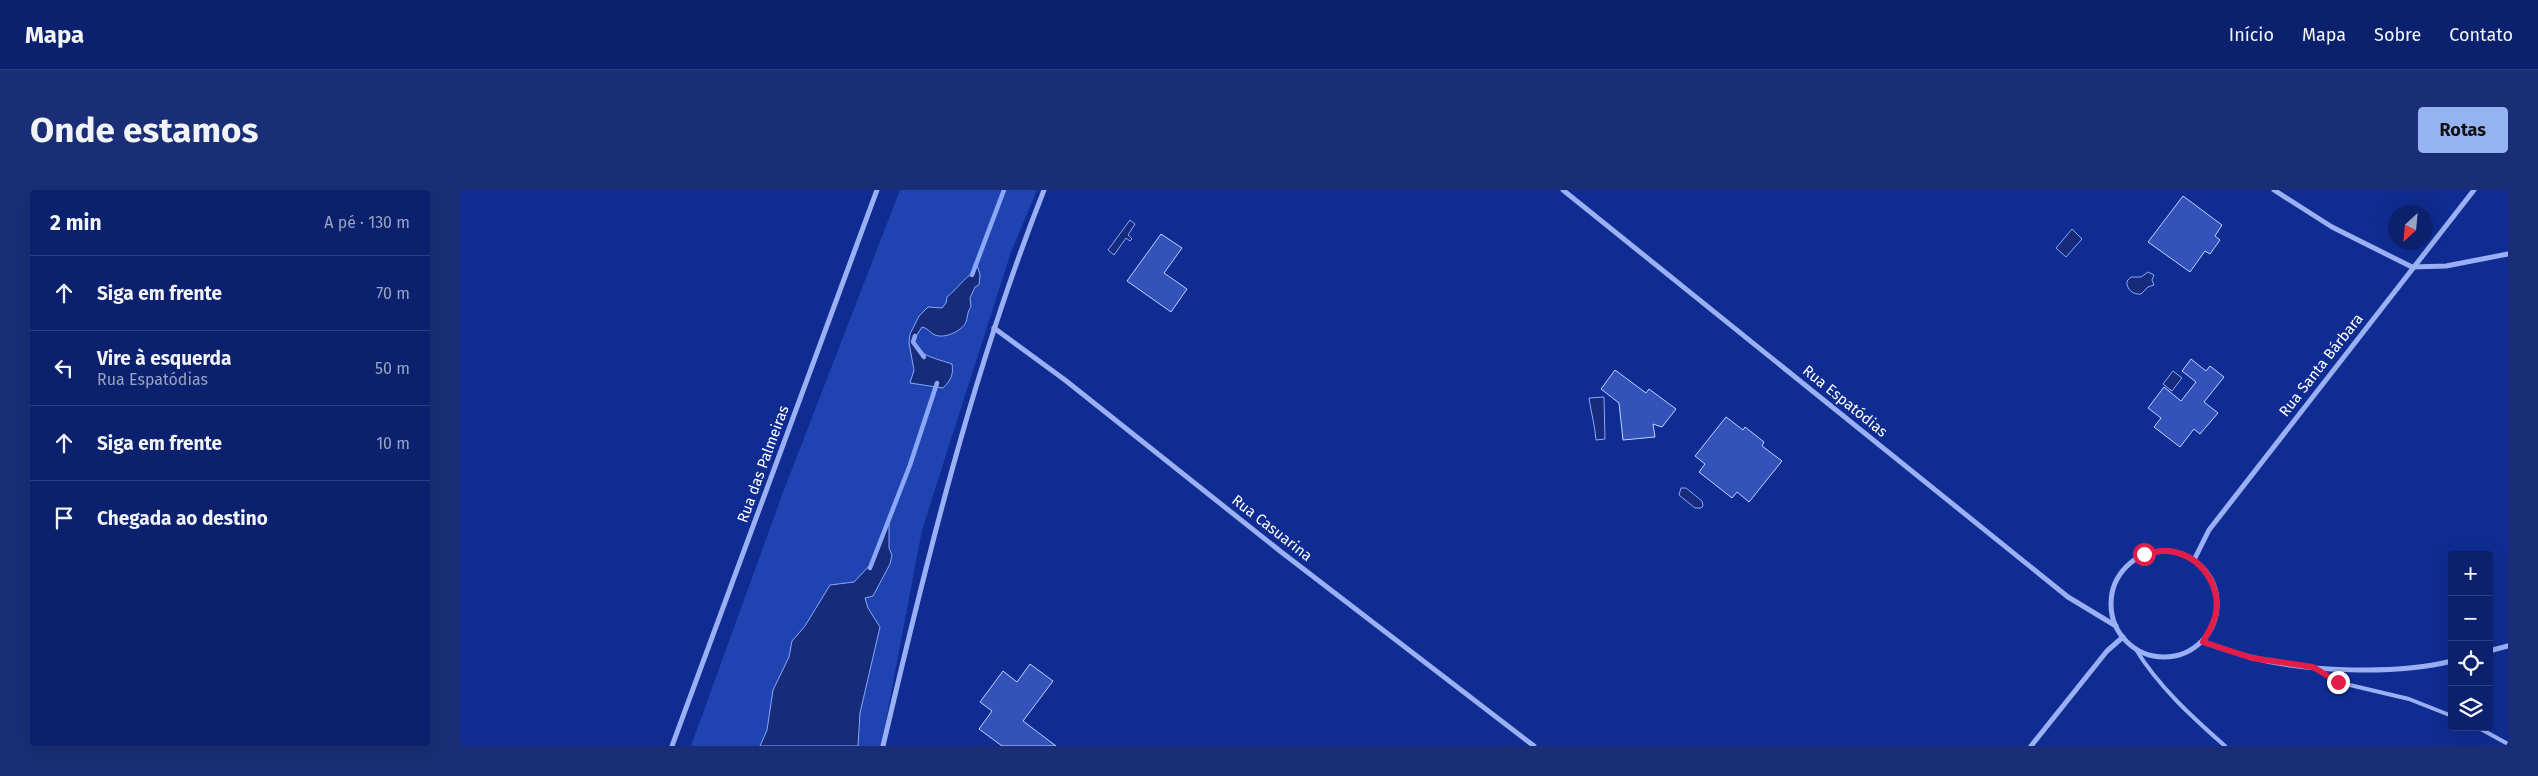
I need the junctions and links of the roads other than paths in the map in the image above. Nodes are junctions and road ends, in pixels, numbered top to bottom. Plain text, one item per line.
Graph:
1 (877, 190) edge
2 (1044, 190) edge
3 (1563, 190) edge
4 (2274, 190) edge
5 (2474, 190) edge
6 (2508, 254) edge
7 (2412, 267) junction
8 (994, 328) junction
9 (2194, 560) junction
10 (2116, 626) junction
11 (2123, 637) junction
12 (2203, 642) junction
13 (2508, 646) edge
14 (2135, 648) junction
15 (2493, 650) edge
16 (2448, 662) edge
17 (2313, 667) junction
18 (2448, 714) edge
19 (2484, 731) edge
20 (2508, 744) edge
21 (672, 746) edge
22 (883, 746) edge
23 (1534, 746) edge
24 (2031, 746) edge
25 (2224, 746) edge

1 - 21 street, Rua das Palmeiras
2 - 8 street
3 - 10 street, Rua Espatódias
4 - 7 street
5 - 7 street, Rua Santa Bárbara
6 - 7 street
7 - 9 street, Rua Santa Bárbara
8 - 22 street
8 - 23 street, Rua Casuarina
9 - 10 street
9 - 12 street
10 - 11 street
11 - 14 street
11 - 24 street
12 - 14 street
12 - 17 street
13 - 15 street
14 - 25 lane
16 - 17 street
17 - 18 lane
19 - 20 lane

